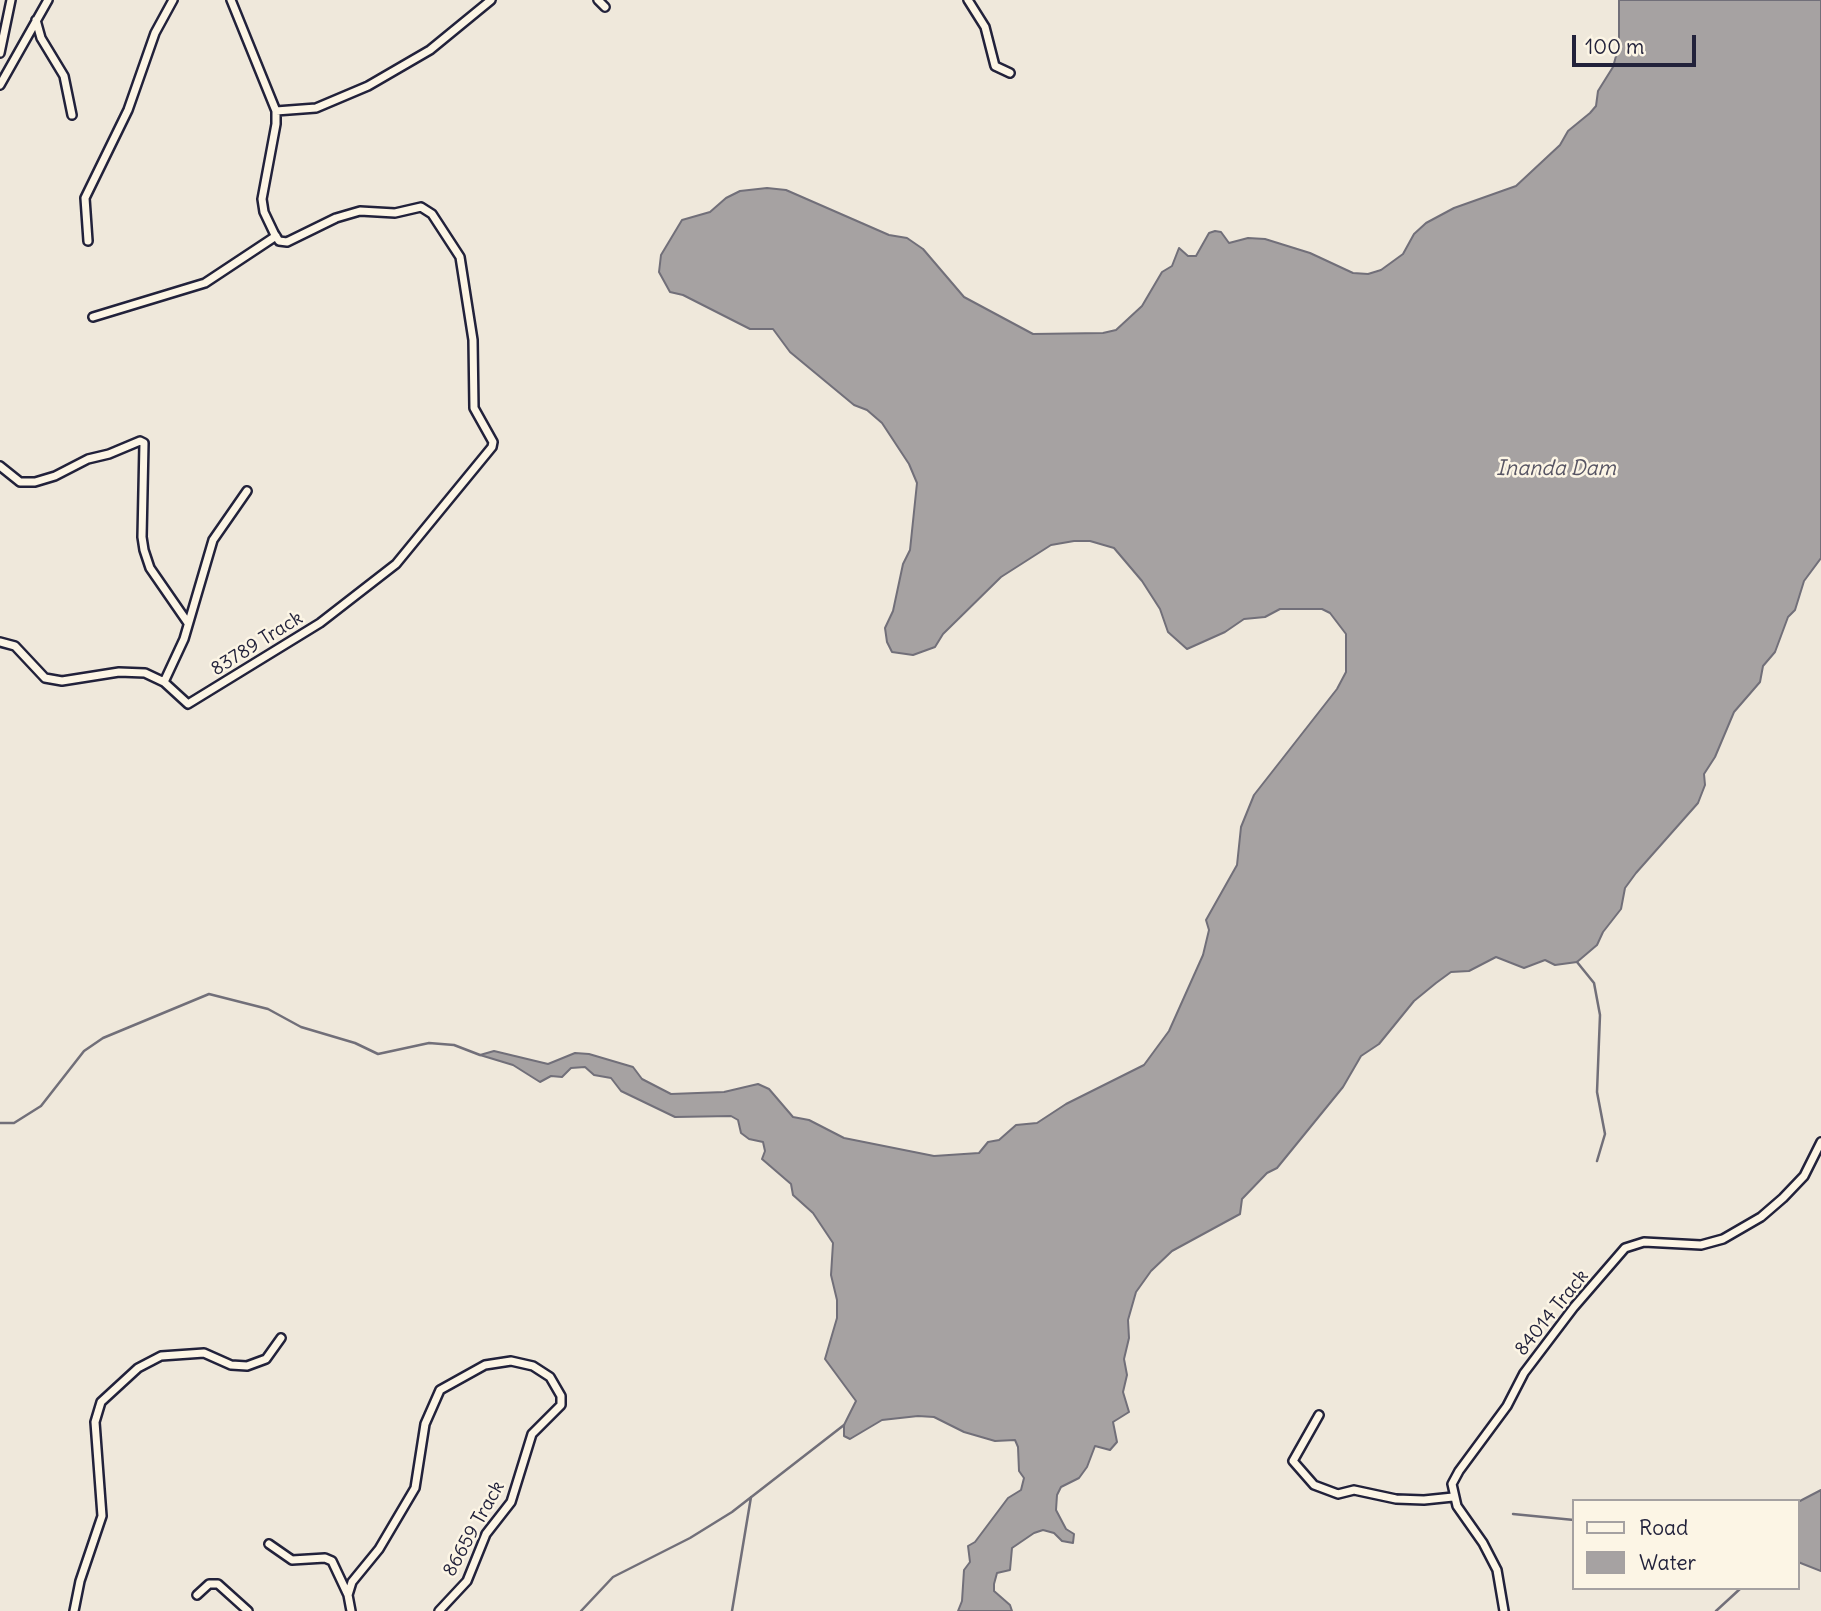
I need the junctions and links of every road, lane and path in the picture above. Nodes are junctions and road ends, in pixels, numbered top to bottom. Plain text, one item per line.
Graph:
1 (11, 0) edge
2 (48, 0) edge
3 (173, 0) edge
4 (231, 0) edge
5 (491, 0) edge
6 (598, 0) edge
7 (968, 0) edge
8 (606, 7) dead end
9 (36, 20) junction
10 (0, 53) edge
11 (1010, 73) dead end
12 (0, 85) edge
13 (276, 111) junction
14 (72, 115) dead end
15 (276, 236) junction
16 (88, 241) dead end
17 (93, 317) dead end
18 (0, 466) edge
19 (247, 491) dead end
20 (188, 623) junction
21 (0, 642) edge
22 (164, 682) junction
23 (1821, 1142) edge
24 (281, 1338) dead end
25 (1319, 1415) dead end
26 (1453, 1497) junction
27 (269, 1544) dead end
28 (197, 1595) dead end
29 (348, 1595) junction
30 (74, 1611) edge
31 (248, 1611) edge
32 (351, 1611) edge
33 (439, 1611) edge
34 (1504, 1611) edge

1 - 10 street
2 - 9 street
3 - 16 street
4 - 13 street
5 - 13 street
6 - 8 street
7 - 11 street
9 - 12 street
9 - 14 street
13 - 15 street
15 - 17 street
15 - 22 street, 83789 Track
18 - 20 street
19 - 20 street
20 - 22 street
21 - 22 street, 83789 Track
23 - 26 street, 84014 Track
24 - 30 street
25 - 26 street
26 - 34 street
27 - 29 street
28 - 31 street
29 - 32 street
29 - 33 street, 86659 Track

